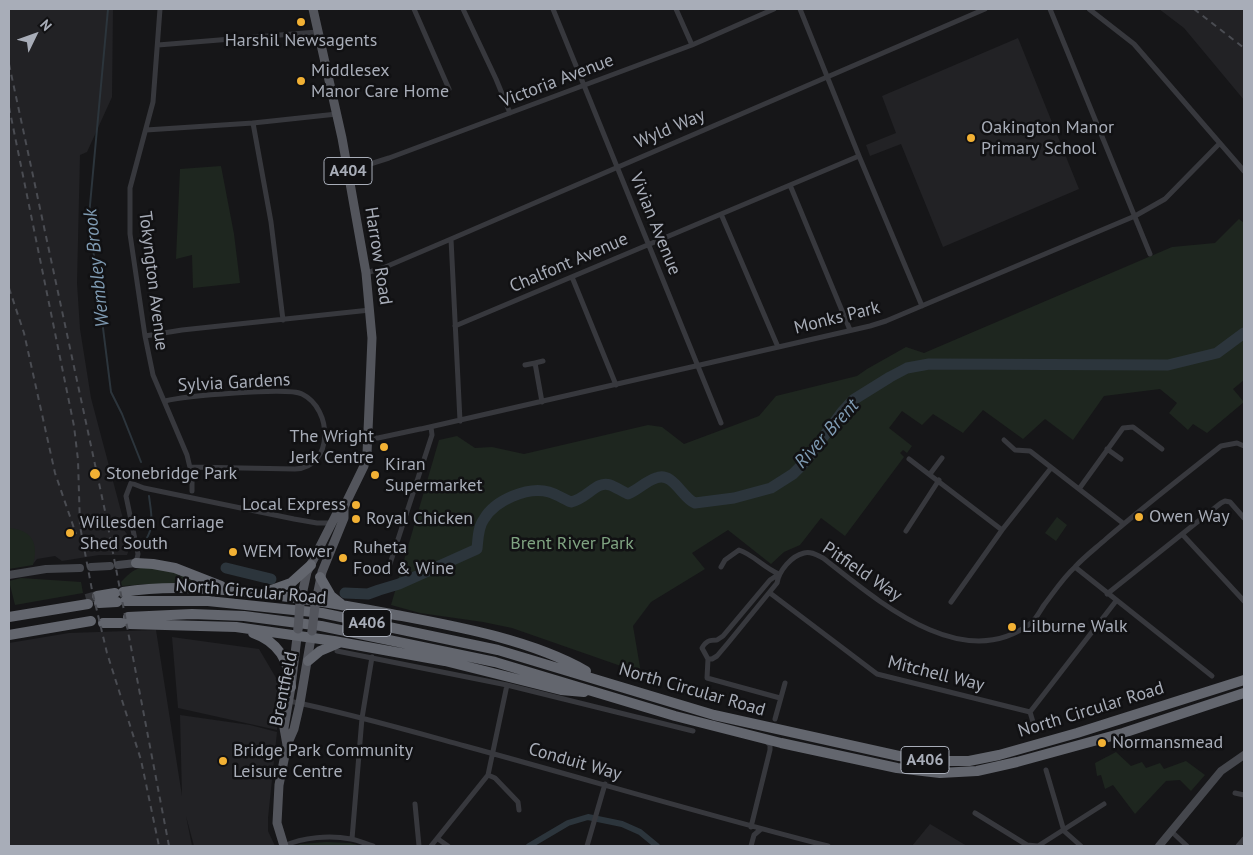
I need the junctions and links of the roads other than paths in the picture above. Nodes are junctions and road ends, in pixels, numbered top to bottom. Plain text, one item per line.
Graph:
1 (160, 9) edge
2 (312, 9) edge
3 (414, 9) edge
4 (463, 9) edge
5 (553, 9) edge
6 (676, 9) edge
7 (774, 9) edge
8 (800, 9) edge
9 (984, 9) edge
10 (1050, 9) edge
11 (1088, 9) edge
12 (317, 32) junction
13 (158, 45) junction
14 (692, 45) junction
15 (827, 77) junction
16 (584, 86) junction
17 (450, 89) dead end
18 (510, 113) junction
19 (337, 114) junction
20 (253, 123) junction
21 (146, 130) junction
22 (1220, 143) junction
23 (859, 156) junction
24 (618, 166) junction
25 (348, 171) junction
26 (1244, 171) edge
27 (790, 185) junction
28 (721, 214) junction
29 (1135, 216) junction
30 (451, 239) junction
31 (649, 244) junction
32 (1150, 254) dead end
33 (366, 273) junction
34 (572, 277) junction
35 (922, 306) junction
36 (370, 310) junction
37 (283, 320) junction
38 (455, 326) junction
39 (850, 330) junction
40 (145, 336) junction
41 (778, 347) junction
42 (543, 361) dead end
43 (535, 363) junction
44 (525, 365) dead end
45 (698, 366) junction
46 (616, 385) junction
47 (165, 401) junction
48 (542, 402) junction
49 (460, 421) junction
50 (721, 422) dead end
51 (431, 427) junction
52 (325, 435) junction
53 (368, 439) junction
54 (1004, 440) dead end
55 (1244, 446) edge
56 (1107, 449) junction
57 (1162, 449) dead end
58 (942, 458) dead end
59 (909, 459) dead end
60 (1121, 460) dead end
61 (190, 467) junction
62 (1051, 468) junction
63 (930, 474) junction
64 (939, 480) junction
65 (1079, 489) junction
66 (192, 491) dead end
67 (1244, 518) edge
68 (317, 524) junction
69 (1124, 524) junction
70 (333, 527) junction
71 (1002, 530) junction
72 (906, 531) dead end
73 (1182, 534) junction
74 (136, 563) junction
75 (311, 565) junction
76 (1075, 566) junction
77 (91, 567) dead end
78 (721, 567) dead end
79 (80, 568) dead end
80 (388, 570) dead end
81 (779, 574) junction
82 (9, 575) edge
83 (320, 577) junction
84 (238, 591) junction
85 (260, 593) junction
86 (770, 593) junction
87 (1107, 594) junction
88 (120, 597) junction
89 (98, 600) tunnel mouth
90 (87, 601) tunnel mouth
91 (300, 601) junction
92 (1116, 601) junction
93 (1244, 601) edge
94 (951, 602) dead end
95 (315, 603) junction
96 (342, 605) junction
97 (9, 618) edge
98 (125, 620) junction
99 (103, 621) dead end
100 (92, 622) dead end
101 (236, 627) junction
102 (297, 633) junction
103 (9, 635) edge
104 (312, 635) junction
105 (345, 642) junction
106 (337, 651) dead end
107 (372, 657) junction
108 (708, 659) junction
109 (308, 662) junction
110 (1212, 676) dead end
111 (1244, 680) edge
112 (603, 681) junction
113 (785, 683) dead end
114 (507, 685) junction
115 (291, 687) junction
116 (600, 693) junction
117 (1244, 693) edge
118 (780, 698) junction
119 (289, 701) junction
120 (300, 703) junction
121 (1030, 712) junction
122 (362, 718) junction
123 (776, 719) dead end
124 (692, 731) dead end
125 (1036, 732) dead end
126 (763, 739) junction
127 (287, 745) junction
128 (492, 753) junction
129 (1244, 755) edge
130 (1046, 770) dead end
131 (488, 776) junction
132 (604, 784) junction
133 (1235, 792) dead end
134 (1244, 795) edge
135 (415, 804) dead end
136 (1104, 804) dead end
137 (519, 810) dead end
138 (975, 813) dead end
139 (751, 827) junction
140 (761, 829) junction
141 (1064, 831) junction
142 (1172, 832) junction
143 (352, 839) junction
144 (438, 839) junction
145 (1244, 840) edge
146 (284, 846) edge
147 (373, 846) edge
148 (419, 846) edge
149 (431, 846) edge
150 (448, 846) edge
151 (587, 846) edge
152 (752, 846) edge
153 (828, 846) edge
154 (1080, 846) edge
155 (1159, 846) edge
156 (1188, 846) edge
157 (1238, 846) edge

1 - 13 street, Tokyngton Avenue
2 - 12 main road, Harrow Road / A404
3 - 17 street
4 - 18 street
5 - 16 street, Vivian Avenue
6 - 14 street
7 - 14 street, Victoria Avenue
8 - 15 street
9 - 15 street, Wyld Way
10 - 29 street
11 - 22 street
12 - 13 street
12 - 19 main road, Harrow Road / A404
13 - 21 street, Tokyngton Avenue
14 - 16 street, Victoria Avenue
15 - 23 street
15 - 24 street, Wyld Way
16 - 18 street, Victoria Avenue
16 - 24 street, Vivian Avenue
18 - 25 street, Victoria Avenue
19 - 20 street
19 - 25 main road, Harrow Road / A404
20 - 21 street
20 - 37 street
21 - 40 street, Tokyngton Avenue
22 - 26 street
22 - 29 street, Monks Park
23 - 27 street, Chalfont Avenue
23 - 35 street
24 - 30 street, Wyld Way
24 - 31 street, Vivian Avenue
25 - 33 main road, Harrow Road / A404
27 - 28 street, Chalfont Avenue
27 - 39 street
28 - 31 street, Chalfont Avenue
28 - 41 street
29 - 32 street
29 - 35 street, Monks Park
30 - 33 street, Wyld Way
30 - 38 street
31 - 34 street, Chalfont Avenue
31 - 45 street, Vivian Avenue
33 - 36 main road, Harrow Road / A404
34 - 38 street, Chalfont Avenue
34 - 46 street
35 - 39 street, Monks Park
36 - 37 street
36 - 53 main road, Harrow Road / A404
37 - 40 street
38 - 49 street
39 - 41 street, Monks Park
40 - 47 street, Tokyngton Avenue
41 - 45 street, Monks Park
42 - 43 street
43 - 44 street
43 - 48 street
45 - 46 street, Monks Park
45 - 50 street, Vivian Avenue
46 - 48 street, Monks Park
47 - 52 street, Sylvia Gardens
47 - 61 street, Tokyngton Avenue
48 - 49 street, Monks Park
49 - 51 street, Monks Park
51 - 53 street, Monks Park
51 - 80 street
52 - 53 street
52 - 61 street
53 - 70 main road, Harrow Road / A404
54 - 62 street
55 - 69 street
56 - 57 street
56 - 60 street
56 - 65 street
58 - 63 street
59 - 63 street
61 - 66 street, Tokyngton Avenue
62 - 65 street
62 - 71 street
63 - 64 street
64 - 71 street
64 - 72 street
65 - 69 street
67 - 73 street
68 - 70 street
68 - 70 street
68 - 74 street
69 - 76 street
70 - 75 main road, Harrow Road / A404
70 - 83 main road, Harrow Road / A404
71 - 94 street
73 - 87 street
73 - 93 street
74 - 77 street
74 - 84 highway
75 - 85 highway, A406
75 - 91 main road, Harrow Road / A404
76 - 81 street, Pitfield Way
76 - 87 street
78 - 81 street
79 - 82 street
81 - 86 street, Pitfield Way
81 - 108 street
83 - 95 main road, Harrow Road / A404
83 - 96 highway
84 - 85 highway, A406
84 - 88 highway, A406
85 - 91 highway, A406
86 - 108 street, Pitfield Way
86 - 121 street, Mitchell Way
87 - 92 street
88 - 89 highway, A406
88 - 112 highway, North Circular Road / A406
90 - 97 highway
91 - 95 highway, A406
91 - 102 main road, Harrow Road / A404, bridge
92 - 110 street
92 - 121 street
95 - 96 highway
95 - 104 main road, Harrow Road / A404, bridge
96 - 112 highway
98 - 99 highway, A406
98 - 101 highway, A406
98 - 116 highway, North Circular Road / A406
100 - 103 highway
101 - 102 highway, A406
101 - 115 highway, A406
102 - 104 highway
102 - 115 main road, Brentfield / A404
104 - 105 highway
104 - 109 main road, Brentfield / A404
105 - 109 highway
105 - 116 highway
106 - 107 street
107 - 114 street
107 - 122 street
108 - 118 street
109 - 120 main road, Brentfield / A404
111 - 112 highway, North Circular Road / A406
113 - 118 street
114 - 124 street
114 - 128 street
115 - 119 main road, Brentfield / A404
116 - 126 highway, North Circular Road / A406
117 - 126 highway, North Circular Road / A406
118 - 123 street
119 - 120 street, Conduit Way
119 - 127 main road, Brentfield / A404
120 - 122 street, Conduit Way
120 - 127 main road, Brentfield / A404
121 - 125 street
122 - 128 street, Conduit Way
122 - 143 street
126 - 139 street
127 - 146 main road, Brentfield / A404
128 - 131 street
128 - 132 street, Conduit Way
129 - 142 street
130 - 141 street
131 - 137 street
131 - 144 street
132 - 139 street, Conduit Way
132 - 151 street
133 - 134 street
135 - 148 street
136 - 141 street
138 - 141 street
139 - 140 street, Conduit Way
140 - 152 street
140 - 153 street, Conduit Way
141 - 154 street
142 - 155 street
142 - 156 street
143 - 146 street
143 - 147 street
144 - 149 street
144 - 150 street
145 - 157 street

